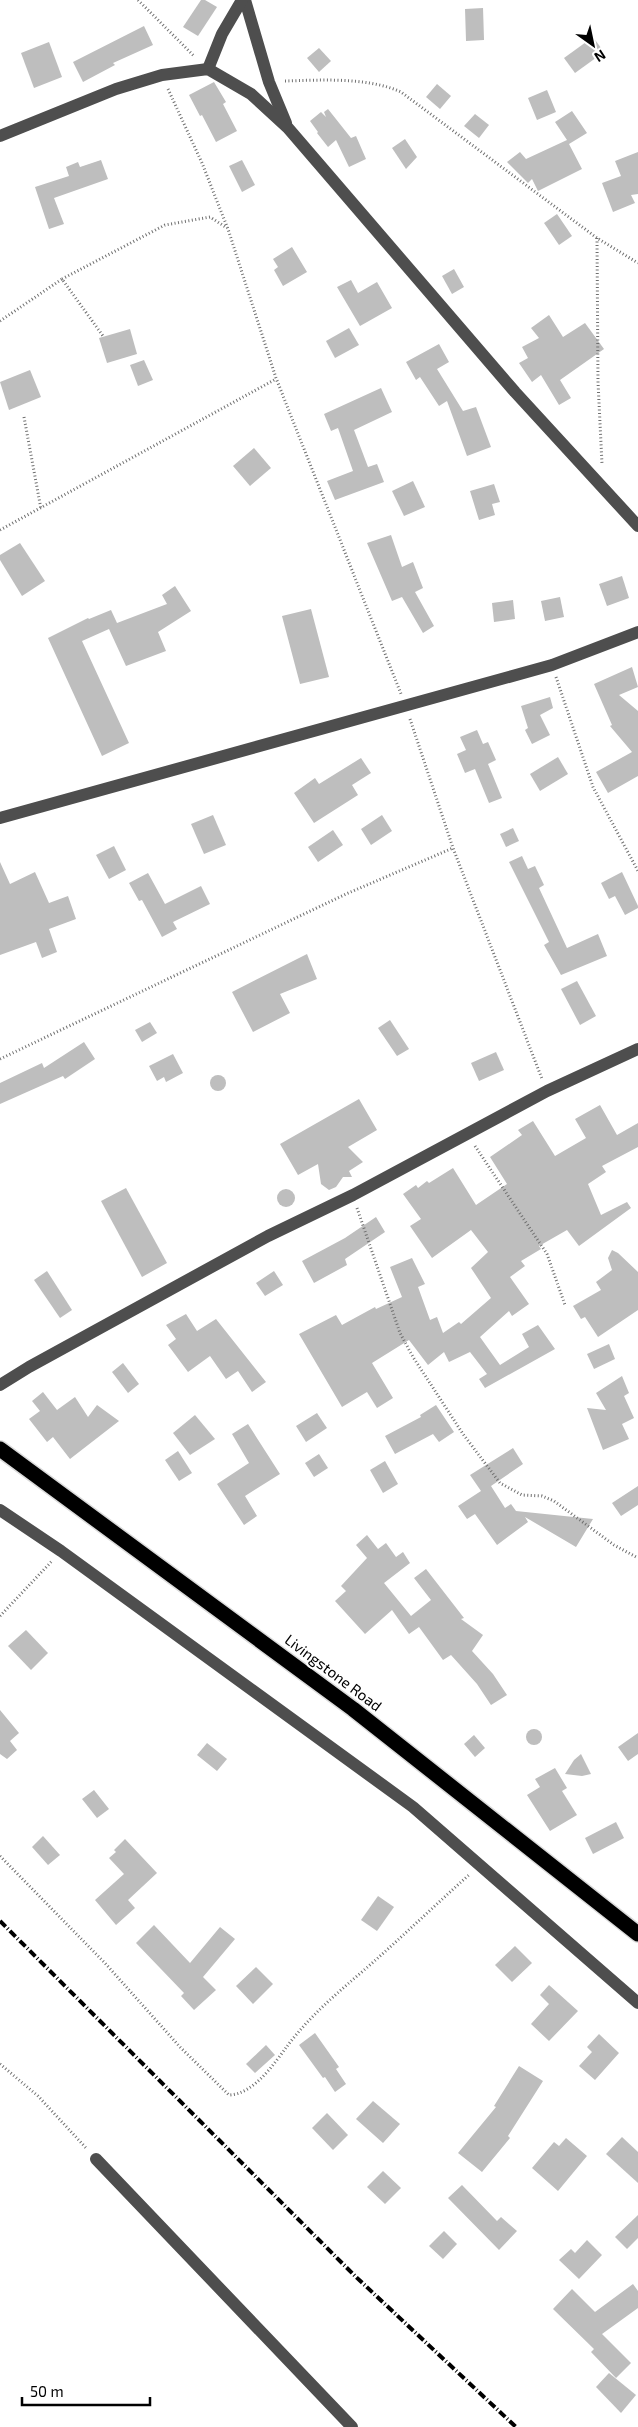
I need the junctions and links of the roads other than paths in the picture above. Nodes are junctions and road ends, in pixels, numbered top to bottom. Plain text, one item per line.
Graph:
1 (243, 0) edge
2 (208, 69) junction
3 (288, 128) junction
4 (0, 136) edge
5 (638, 526) edge
6 (638, 632) edge
7 (0, 818) edge
8 (638, 1049) edge
9 (0, 1385) edge
10 (0, 1449) edge
11 (0, 1510) edge
12 (638, 1934) edge
13 (638, 2003) edge
14 (96, 2159) road end
15 (352, 2427) edge

1 - 2 street
1 - 3 street
2 - 3 street
2 - 4 street
3 - 5 street
6 - 7 street
8 - 9 street
10 - 12 highway, Livingstone Road
11 - 13 street
14 - 15 street

